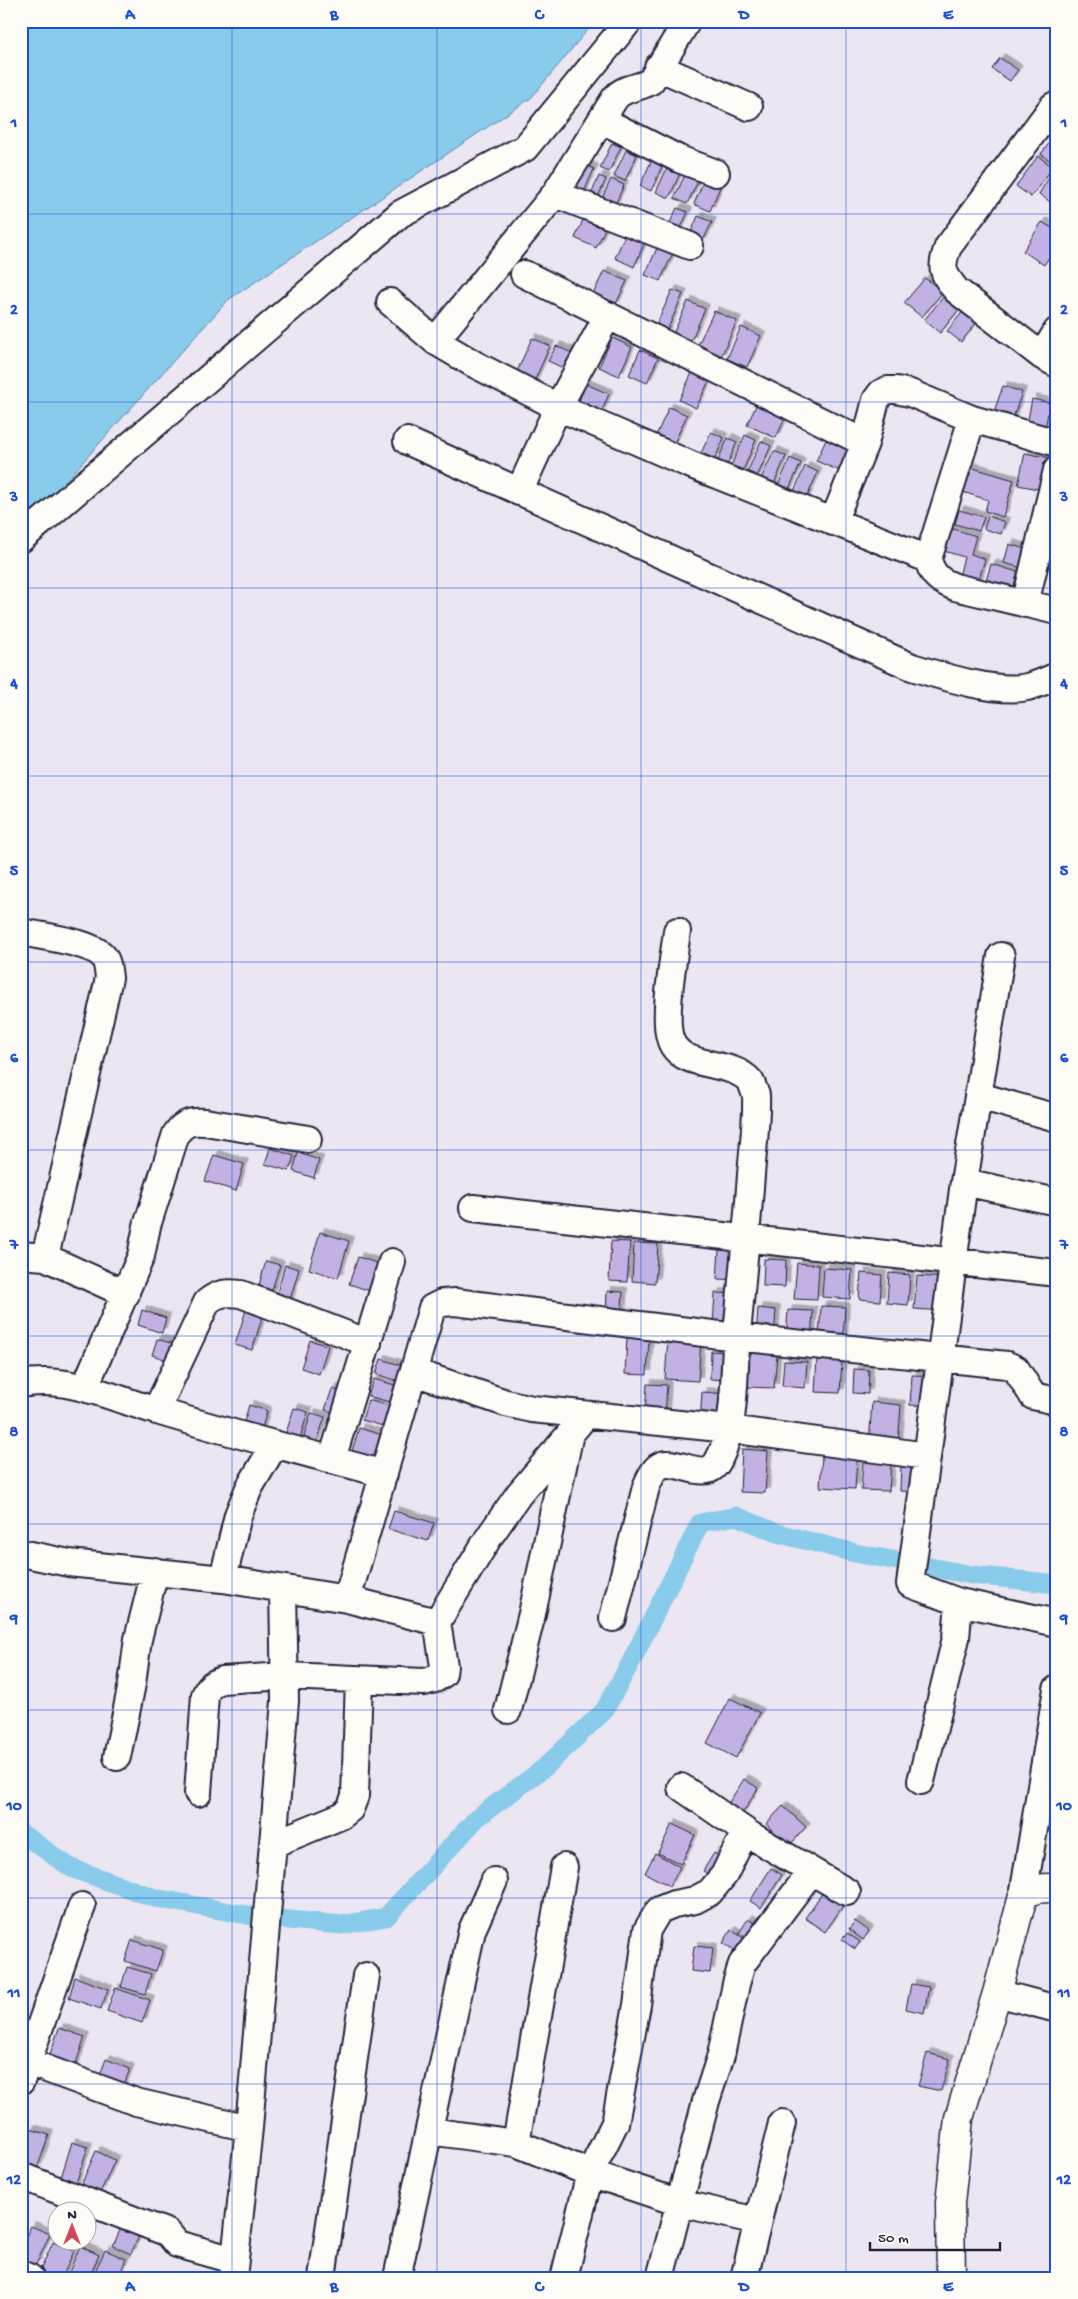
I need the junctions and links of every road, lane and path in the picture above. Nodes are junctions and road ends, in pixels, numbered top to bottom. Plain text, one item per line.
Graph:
1 (629, 21) edge
2 (686, 22) dead end
3 (658, 67) junction
4 (1054, 106) dead end
5 (749, 107) dead end
6 (602, 120) junction
7 (716, 173) dead end
8 (555, 194) junction
9 (690, 246) dead end
10 (524, 274) dead end
11 (390, 302) dead end
12 (608, 315) junction
13 (1057, 331) edge
14 (435, 341) junction
15 (1050, 360) edge
16 (558, 407) junction
17 (972, 418) junction
18 (407, 441) dead end
19 (865, 443) junction
20 (1057, 443) edge
21 (1057, 470) edge
22 (519, 492) junction
23 (833, 522) junction
24 (1051, 523) edge
25 (21, 538) edge
26 (928, 559) junction
27 (1025, 604) junction
28 (1057, 611) edge
29 (1057, 676) edge
30 (677, 931) dead end
31 (21, 932) edge
32 (1001, 956) dead end
33 (979, 1096) junction
34 (1057, 1118) edge
35 (308, 1139) dead end
36 (964, 1182) junction
37 (1057, 1202) edge
38 (474, 1208) dead end
39 (746, 1238) junction
40 (33, 1256) edge
41 (392, 1262) dead end
42 (954, 1262) junction
43 (1057, 1273) edge
44 (126, 1294) junction
45 (736, 1337) junction
46 (368, 1343) junction
47 (940, 1358) junction
48 (414, 1372) junction
49 (21, 1384) edge
50 (85, 1388) junction
51 (1057, 1401) edge
52 (156, 1411) junction
53 (578, 1425) junction
54 (729, 1429) junction
55 (275, 1444) junction
56 (927, 1456) junction
57 (332, 1459) junction
58 (384, 1474) junction
59 (21, 1552) edge
60 (155, 1571) junction
61 (223, 1579) junction
62 (283, 1589) junction
63 (347, 1599) junction
64 (959, 1602) junction
65 (612, 1618) dead end
66 (437, 1622) junction
67 (1057, 1623) edge
68 (286, 1676) junction
69 (359, 1680) junction
70 (1057, 1689) edge
71 (508, 1710) dead end
72 (117, 1757) dead end
73 (921, 1781) dead end
74 (681, 1787) dead end
75 (198, 1793) dead end
76 (745, 1832) junction
77 (273, 1844) junction
78 (564, 1867) dead end
79 (810, 1872) junction
80 (494, 1881) dead end
81 (1057, 1888) edge
82 (847, 1892) dead end
83 (1023, 1896) junction
84 (82, 1906) dead end
85 (366, 1976) dead end
86 (997, 1993) junction
87 (1057, 2010) edge
88 (25, 2071) edge
89 (782, 2124) dead end
90 (248, 2128) junction
91 (429, 2131) junction
92 (516, 2143) junction
93 (590, 2173) junction
94 (21, 2176) edge
95 (680, 2204) junction
96 (757, 2221) junction
97 (234, 2269) edge
98 (21, 2274) edge
99 (30, 2278) edge
100 (322, 2278) edge
101 (397, 2278) edge
102 (564, 2278) edge
103 (660, 2278) edge
104 (744, 2278) edge
105 (951, 2278) edge

1 - 25 street
2 - 3 street
3 - 5 street
3 - 6 street
4 - 15 street
6 - 7 street
6 - 8 street
8 - 9 street
8 - 14 street
10 - 12 street
11 - 14 street
12 - 16 street
12 - 19 street
13 - 15 street
14 - 16 street
16 - 22 street
16 - 23 street
17 - 19 street
17 - 20 street
17 - 26 street
18 - 22 street
19 - 23 street
21 - 24 street
22 - 29 street
23 - 26 street
24 - 27 street
26 - 27 street
27 - 28 street
30 - 39 street
31 - 40 street
32 - 33 street
33 - 34 street
33 - 36 street
35 - 44 street
36 - 37 street
36 - 42 street
38 - 39 street
39 - 42 street
39 - 45 street
40 - 44 street
41 - 46 street
42 - 43 street
42 - 47 street
44 - 50 street
45 - 47 street
45 - 48 street
45 - 54 street
46 - 52 street
46 - 57 street
47 - 51 street
47 - 56 street
48 - 53 street
48 - 58 street
49 - 50 street
50 - 52 street
52 - 55 street
53 - 54 street
53 - 66 street
53 - 71 street
54 - 56 street
54 - 65 street
55 - 57 street
55 - 61 street
56 - 64 street
57 - 58 street
58 - 63 street
59 - 60 street
60 - 61 street
60 - 72 street
61 - 62 street
62 - 63 street
62 - 68 street
63 - 66 street
64 - 67 street
64 - 73 street
66 - 69 street
68 - 69 street
68 - 75 street
68 - 77 street
69 - 77 street
70 - 83 street
74 - 76 street
76 - 79 street
76 - 93 street
77 - 90 street
78 - 92 street
79 - 82 street
79 - 95 street
80 - 91 street
81 - 83 main road
83 - 86 main road
84 - 88 street
85 - 100 street
86 - 87 street
86 - 105 main road
88 - 90 street
89 - 96 street
90 - 97 street
91 - 92 street
91 - 101 street
92 - 93 street
93 - 95 street
93 - 102 street
94 - 97 street
95 - 96 street
95 - 103 street
96 - 104 street
98 - 99 street

